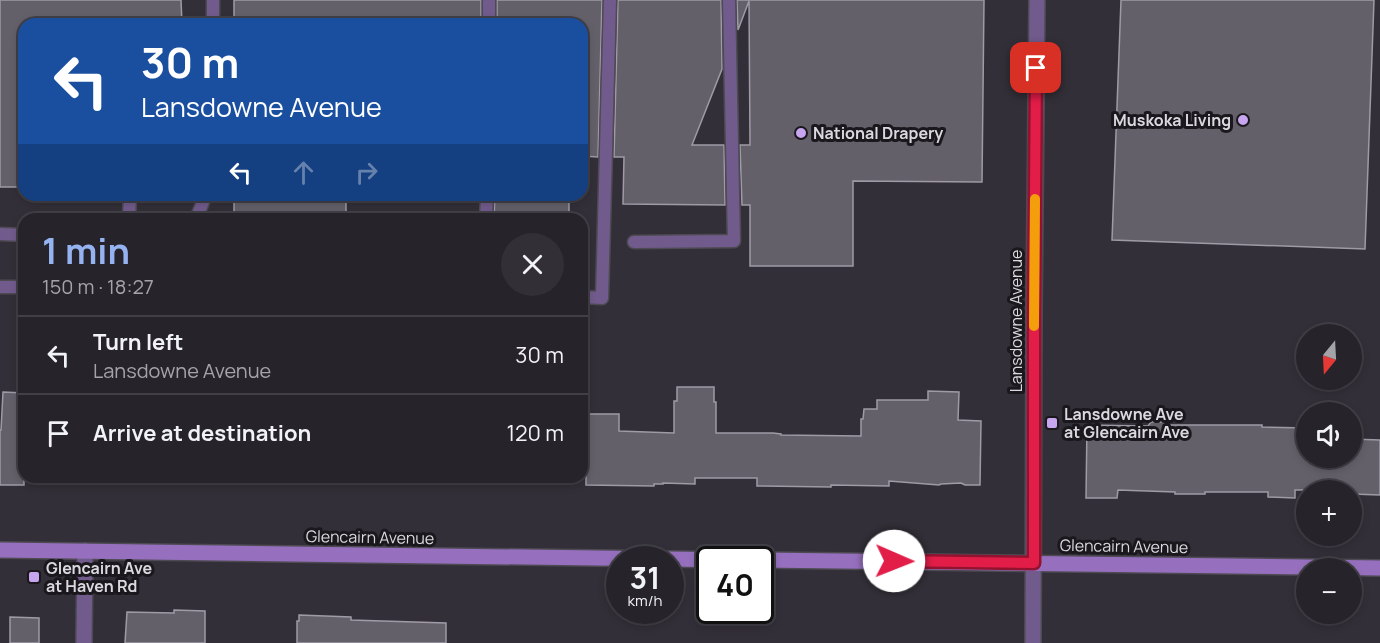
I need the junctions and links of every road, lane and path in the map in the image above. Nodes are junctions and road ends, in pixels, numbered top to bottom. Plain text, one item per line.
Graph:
1 (213, 0) edge
2 (489, 0) edge
3 (610, 0) edge
4 (729, 0) edge
5 (1037, 0) edge
6 (213, 18) edge
7 (489, 18) edge
8 (0, 234) edge
9 (18, 235) edge
10 (634, 242) dead end
11 (0, 287) edge
12 (18, 287) edge
13 (588, 297) edge
14 (0, 550) edge
15 (85, 551) junction
16 (696, 559) edge
17 (774, 560) edge
18 (1034, 563) junction
19 (1380, 568) edge
20 (84, 643) edge
21 (1033, 643) edge

1 - 6 lane
2 - 7 lane
3 - 13 lane
4 - 10 lane
5 - 18 street, Lansdowne Avenue
8 - 9 lane
11 - 12 lane
14 - 15 street, Glencairn Avenue
15 - 16 street, Glencairn Avenue
15 - 20 street
17 - 18 street, Glencairn Avenue
18 - 19 street, Glencairn Avenue
18 - 21 street, Lansdowne Avenue

